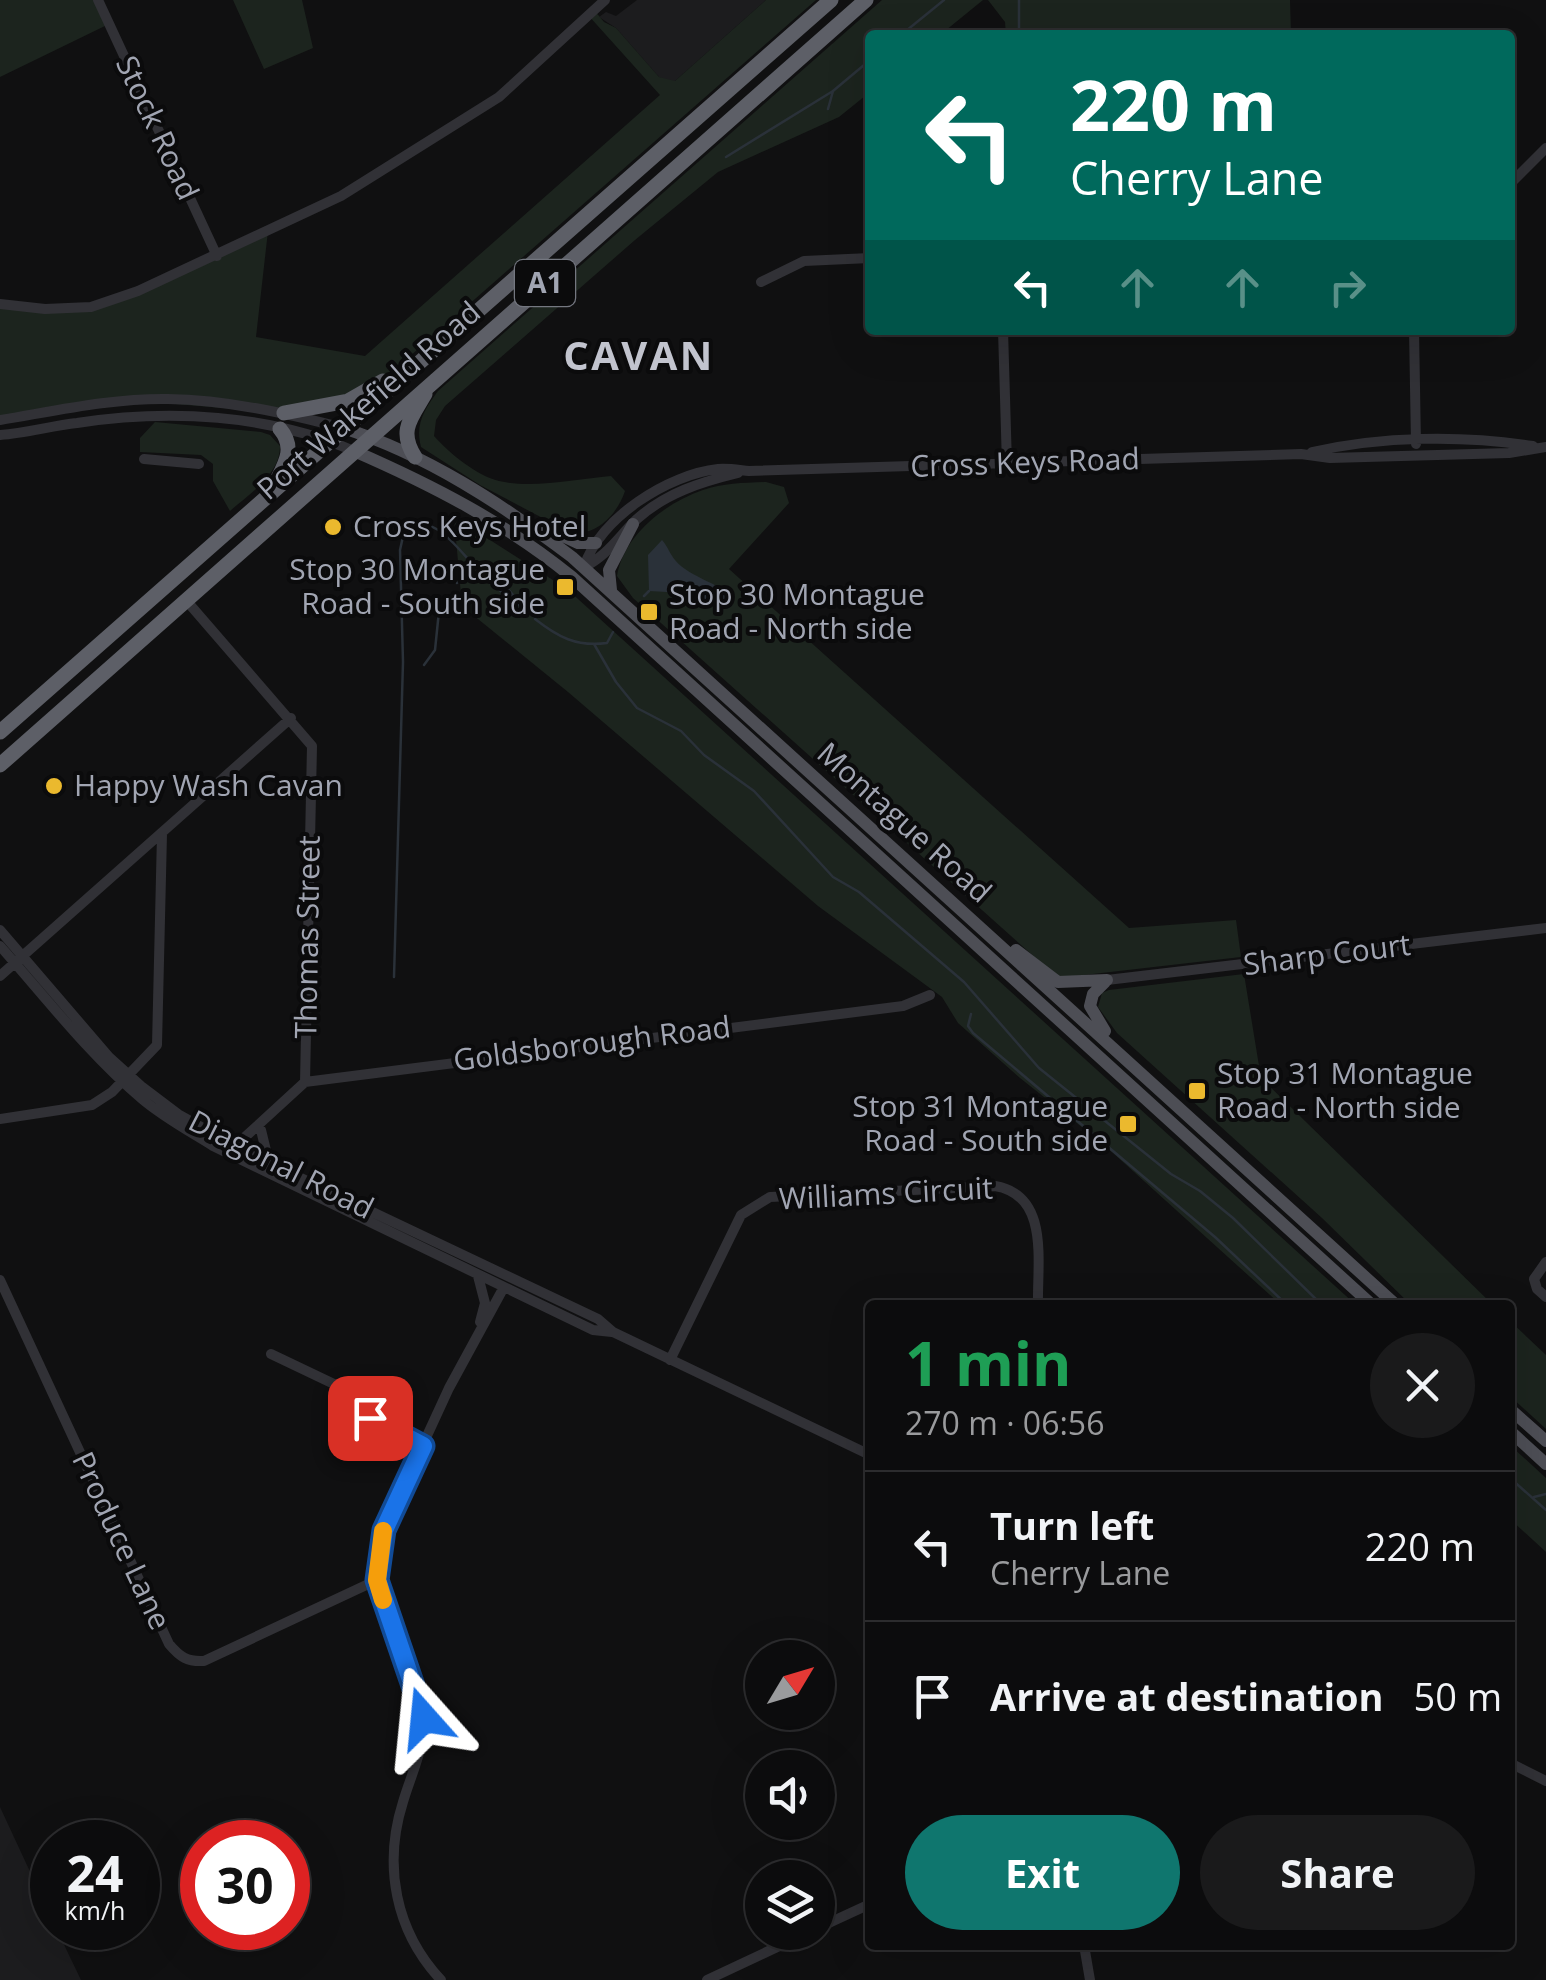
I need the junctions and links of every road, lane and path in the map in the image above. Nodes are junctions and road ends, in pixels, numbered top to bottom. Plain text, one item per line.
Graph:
1 (98, 0) edge
2 (605, 0) edge
3 (832, 0) edge
4 (866, 0) edge
5 (1546, 148) edge
6 (1515, 179) edge
7 (216, 256) junction
8 (865, 258) edge
9 (760, 282) dead end
10 (0, 304) edge
11 (1003, 335) edge
12 (1414, 335) edge
13 (441, 342) junction
14 (432, 382) junction
15 (138, 400) junction
16 (130, 417) junction
17 (0, 420) edge
18 (282, 421) junction
19 (343, 428) junction
20 (0, 435) edge
21 (370, 436) junction
22 (329, 440) junction
23 (1416, 442) junction
24 (1545, 447) edge
25 (354, 451) junction
26 (1301, 454) junction
27 (1416, 456) junction
28 (415, 457) junction
29 (144, 459) dead end
30 (199, 464) dead end
31 (1007, 465) junction
32 (749, 471) junction
33 (271, 492) junction
34 (477, 494) junction
35 (633, 524) junction
36 (596, 543) junction
37 (534, 548) junction
38 (584, 567) junction
39 (611, 590) junction
40 (185, 599) junction
41 (147, 600) junction
42 (644, 642) junction
43 (105, 670) junction
44 (68, 671) junction
45 (291, 718) junction
46 (0, 732) edge
47 (0, 765) edge
48 (162, 834) junction
49 (1546, 928) edge
50 (0, 930) edge
51 (984, 930) junction
52 (0, 946) edge
53 (18, 960) junction
54 (0, 976) edge
55 (1108, 980) junction
56 (930, 994) dead end
57 (1127, 1060) junction
58 (124, 1078) junction
59 (306, 1082) junction
60 (0, 1119) edge
61 (263, 1124) junction
62 (242, 1155) junction
63 (269, 1163) junction
64 (1546, 1262) edge
65 (487, 1266) junction
66 (477, 1275) junction
67 (0, 1280) edge
68 (504, 1287) junction
69 (1546, 1297) edge
70 (1038, 1300) edge
71 (1367, 1300) edge
72 (1391, 1300) edge
73 (613, 1332) junction
74 (477, 1333) junction
75 (271, 1354) dead end
76 (670, 1360) junction
77 (1515, 1413) edge
78 (1515, 1436) edge
79 (1546, 1442) edge
80 (423, 1446) junction
81 (865, 1453) edge
82 (1546, 1464) edge
83 (377, 1580) junction
84 (1515, 1766) edge
85 (1546, 1781) edge
86 (865, 1906) edge
87 (835, 1920) edge
88 (770, 1950) edge
89 (1085, 1950) edge
90 (441, 1980) edge
91 (707, 1980) edge
92 (1090, 1980) edge

1 - 7 street, Stock Road
2 - 7 street
3 - 13 highway, Port Wakefield Road / A1
4 - 14 highway, Port Wakefield Road / A1
5 - 6 street
7 - 10 street
8 - 9 street
11 - 31 street
12 - 23 street
13 - 18 highway
13 - 19 highway, Port Wakefield Road / A1
14 - 21 highway, Port Wakefield Road / A1
14 - 28 highway
15 - 16 street
15 - 17 street
15 - 18 street
16 - 18 street
16 - 20 street
18 - 19 street
18 - 22 street
18 - 33 highway
19 - 21 main road, Montague Road
19 - 22 highway, Port Wakefield Road / A1
21 - 25 highway, Port Wakefield Road / A1
21 - 28 main road, Montague Road
22 - 25 street
22 - 33 highway, Port Wakefield Road / A1
23 - 24 street, Cross Keys Road
23 - 26 street, Cross Keys Road
23 - 27 street
24 - 27 street, Cross Keys Road
25 - 37 main road, Montague Road
25 - 40 highway, Port Wakefield Road / A1
26 - 27 street, Cross Keys Road
26 - 31 street, Cross Keys Road
28 - 34 main road, Montague Road
29 - 30 street
31 - 32 street, Cross Keys Road
32 - 35 street, Cross Keys Road
32 - 36 street, Cross Keys Road
33 - 41 highway, Port Wakefield Road / A1
34 - 36 main road
34 - 38 main road, Montague Road
35 - 38 street, Cross Keys Road
35 - 39 main road
36 - 38 street, Cross Keys Road
37 - 38 main road
37 - 42 main road, Montague Road
38 - 39 main road, Montague Road
38 - 42 main road
39 - 51 main road, Montague Road
40 - 41 highway
40 - 43 highway, Port Wakefield Road / A1
40 - 45 street, Thomas Street
41 - 44 highway, Port Wakefield Road / A1
42 - 71 main road, Montague Road
43 - 44 highway
43 - 47 highway, Port Wakefield Road / A1
44 - 46 highway, Port Wakefield Road / A1
45 - 48 street
45 - 59 street, Thomas Street
48 - 53 street
48 - 58 street
49 - 55 street, Sharp Court
50 - 53 street, Diagonal Road
51 - 55 main road
51 - 57 main road, Montague Road
52 - 53 street, Diagonal Road
53 - 54 street
53 - 58 street, Diagonal Road
55 - 57 main road
56 - 59 street, Goldsborough Road
57 - 72 main road, Montague Road
58 - 60 street
58 - 62 street, Diagonal Road
59 - 61 street
61 - 62 street
61 - 63 street
62 - 63 street, Diagonal Road
62 - 66 street, Diagonal Road
63 - 65 street, Diagonal Road
64 - 69 street
65 - 68 street
65 - 73 street, Diagonal Road
66 - 68 street, Diagonal Road
66 - 74 street
67 - 83 street, Produce Lane
68 - 73 street, Diagonal Road
68 - 74 street
70 - 76 street, Williams Circuit
73 - 76 street, Diagonal Road
74 - 80 street
75 - 80 street
76 - 81 street, Diagonal Road
77 - 79 main road
78 - 82 main road
80 - 83 street
83 - 90 street
84 - 85 street
86 - 87 street
88 - 91 street
89 - 92 street

